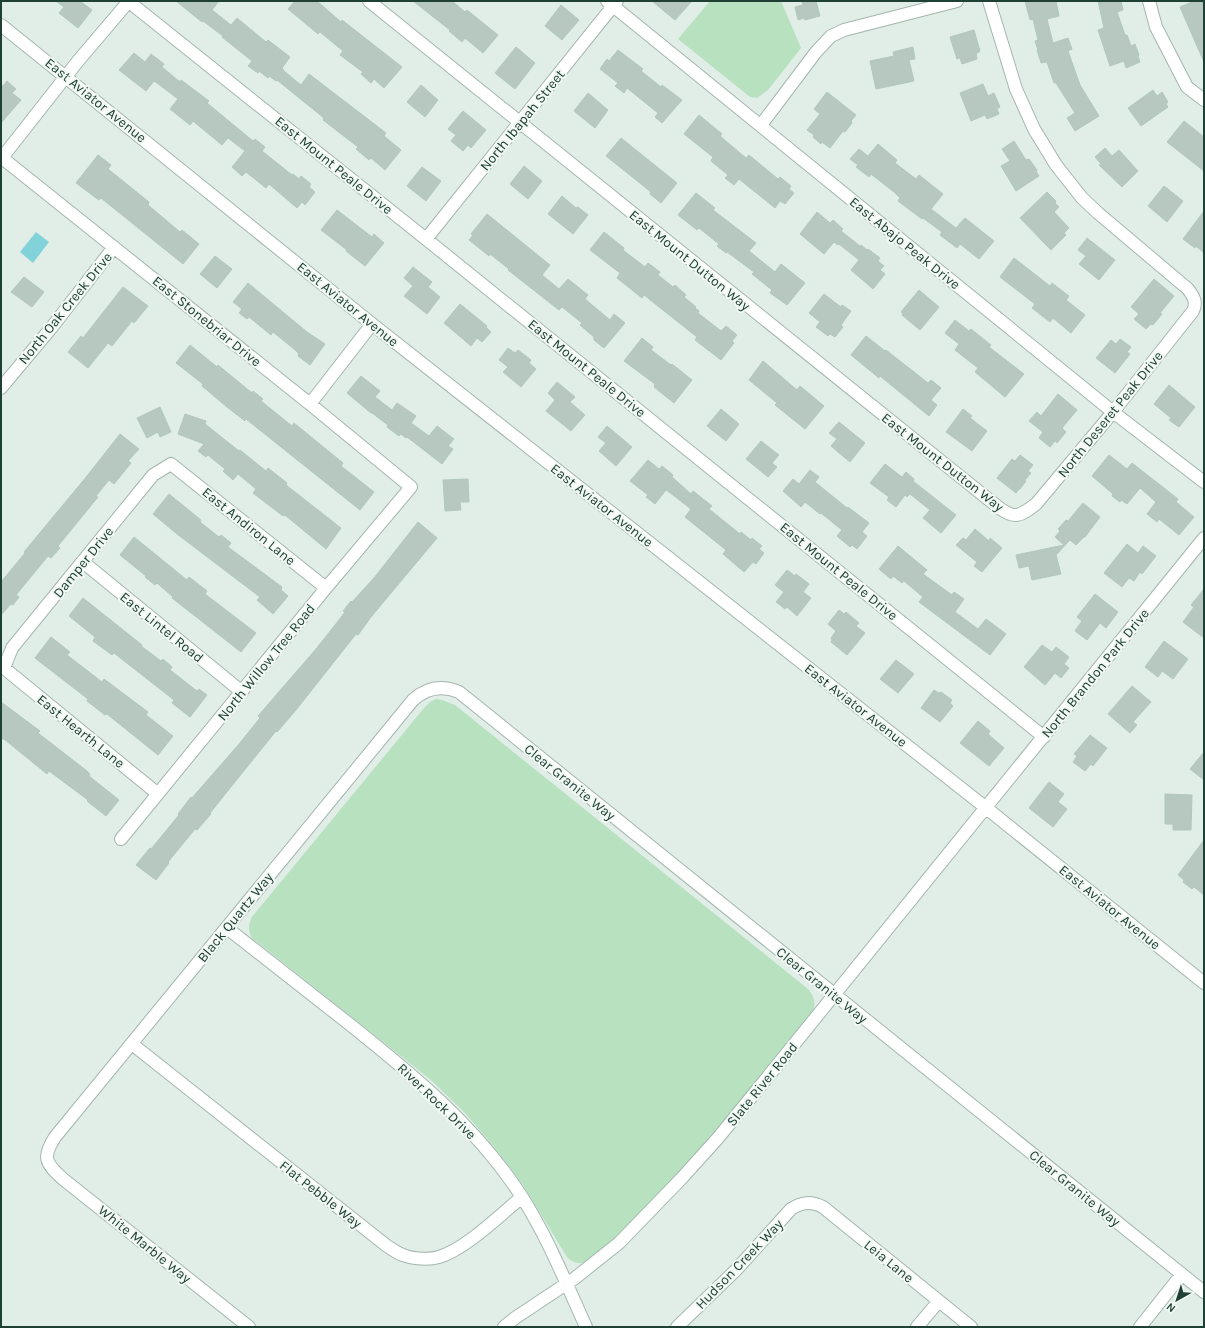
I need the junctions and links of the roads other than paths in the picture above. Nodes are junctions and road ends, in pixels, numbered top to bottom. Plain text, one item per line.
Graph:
1 (128, 1) edge
2 (369, 1) edge
3 (957, 1) edge
4 (989, 1) edge
5 (1149, 1) edge
6 (613, 3) edge
7 (1, 24) edge
8 (66, 76) junction
9 (1204, 100) edge
10 (520, 123) junction
11 (761, 125) junction
12 (1, 158) edge
13 (426, 238) junction
14 (114, 247) junction
15 (372, 324) junction
16 (1, 388) edge
17 (310, 404) junction
18 (1113, 412) junction
19 (172, 464) joint
20 (1204, 482) edge
21 (411, 487) joint
22 (1013, 515) joint
23 (1204, 538) edge
24 (83, 562) junction
25 (326, 588) junction
26 (4, 668) joint
27 (437, 688) joint
28 (242, 692) junction
29 (1044, 736) junction
30 (158, 794) junction
31 (985, 807) junction
32 (121, 839) dead end
33 (227, 928) junction
34 (1204, 984) edge
35 (834, 994) junction
36 (132, 1044) junction
37 (46, 1158) joint
38 (522, 1197) junction
39 (803, 1203) joint
40 (1182, 1274) junction
41 (566, 1284) junction
42 (1204, 1292) edge
43 (939, 1301) junction
44 (249, 1327) edge
45 (504, 1327) edge
46 (586, 1327) edge
47 (677, 1327) edge
48 (917, 1327) edge
49 (971, 1327) edge
50 (1140, 1327) edge

1 - 8 street
1 - 13 street, East Mount Peale Drive
2 - 10 street, East Mount Dutton Way
3 - 11 street
4 - 18 street, North Deseret Peak Drive
5 - 9 street
6 - 10 street, North Ibapah Street
6 - 11 street, East Abajo Peak Drive
7 - 8 street, East Aviator Avenue
8 - 12 street
8 - 15 street, East Aviator Avenue
10 - 13 street, North Ibapah Street
10 - 22 street, East Mount Dutton Way
11 - 18 street, East Abajo Peak Drive
12 - 14 street, East Stonebriar Drive
13 - 29 street, East Mount Peale Drive
14 - 16 street, North Oak Creek Drive
14 - 17 street, East Stonebriar Drive
15 - 17 street
15 - 31 street, East Aviator Avenue
17 - 21 street, East Stonebriar Drive
18 - 20 street, East Abajo Peak Drive
18 - 22 street, North Deseret Peak Drive
19 - 24 street, Damper Drive
19 - 25 street, East Andiron Lane
21 - 25 street, North Willow Tree Road
23 - 29 street, North Brandon Park Drive
24 - 26 street, Damper Drive
24 - 28 street, East Lintel Road
25 - 28 street, North Willow Tree Road
26 - 30 street, East Hearth Lane
27 - 33 street, Black Quartz Way
27 - 35 street, Clear Granite Way
28 - 30 street, North Willow Tree Road
29 - 31 street, North Brandon Park Drive
30 - 32 street, North Willow Tree Road
31 - 34 street, East Aviator Avenue
31 - 35 street, Slate River Road
33 - 36 street, Black Quartz Way
33 - 38 street, River Rock Drive
35 - 40 street, Clear Granite Way
35 - 41 street, Slate River Road
36 - 37 street, Black Quartz Way
36 - 38 street, Flat Pebble Way
37 - 44 street, White Marble Way
38 - 41 street, River Rock Drive
39 - 43 street, Leia Lane
39 - 47 street, Hudson Creek Way
40 - 42 street, Clear Granite Way
40 - 50 street
41 - 45 street, Slate River Road
41 - 46 street, River Rock Drive
43 - 48 street
43 - 49 street, Leia Lane

